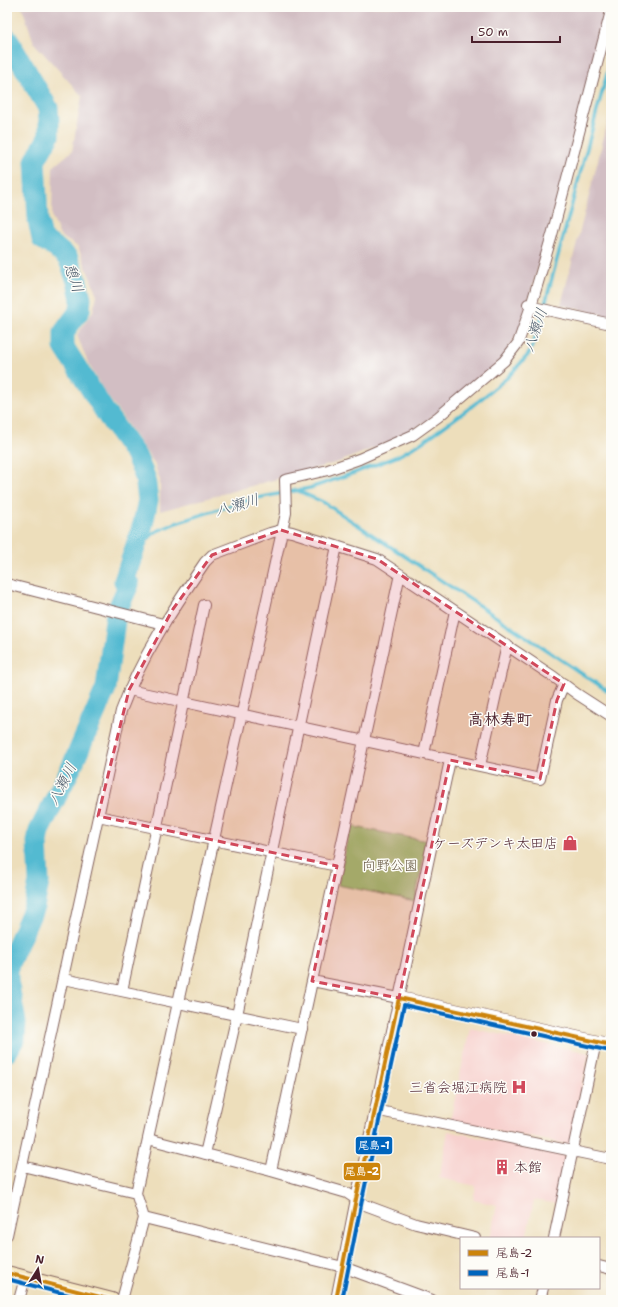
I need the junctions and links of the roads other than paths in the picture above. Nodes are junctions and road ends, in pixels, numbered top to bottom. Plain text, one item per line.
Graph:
1 (611, 12) edge
2 (531, 306) junction
3 (611, 324) edge
4 (281, 530) junction
5 (337, 546) junction
6 (400, 574) junction
7 (7, 584) edge
8 (204, 605) dead end
9 (455, 611) junction
10 (164, 624) junction
11 (507, 645) junction
12 (564, 684) junction
13 (129, 690) junction
14 (184, 702) junction
15 (240, 714) junction
16 (611, 716) edge
17 (299, 727) junction
18 (364, 741) junction
19 (424, 754) junction
20 (450, 760) junction
21 (480, 766) junction
22 (98, 816) junction
23 (156, 828) junction
24 (213, 840) junction
25 (272, 852) junction
26 (337, 866) junction
27 (64, 979) junction
28 (312, 981) junction
29 (122, 991) junction
30 (399, 998) junction
31 (177, 1003) junction
32 (237, 1015) junction
33 (302, 1029) junction
34 (596, 1042) junction
35 (611, 1045) edge
36 (375, 1110) junction
37 (148, 1140) junction
38 (573, 1151) junction
39 (205, 1154) junction
40 (611, 1159) edge
41 (22, 1166) junction
42 (271, 1171) junction
43 (136, 1193) junction
44 (356, 1199) junction
45 (144, 1218) junction
46 (7, 1235) edge
47 (471, 1237) edge
48 (554, 1237) edge
49 (600, 1266) edge
50 (343, 1267) junction
51 (611, 1269) edge
52 (7, 1273) edge
53 (25, 1278) junction
54 (543, 1289) edge
55 (19, 1300) edge
56 (112, 1300) edge
57 (122, 1300) edge
58 (336, 1300) edge
59 (432, 1300) edge
60 (540, 1300) edge

1 - 2 street
2 - 3 street
2 - 4 street
4 - 5 street
4 - 10 street
4 - 15 street
5 - 6 street
5 - 17 street
6 - 9 street
6 - 18 street
7 - 10 street
8 - 14 street
9 - 11 street
9 - 19 street
10 - 13 street
11 - 12 street
11 - 21 street
12 - 16 street
12 - 21 street
13 - 14 street
13 - 22 street
14 - 15 street
14 - 23 street
15 - 17 street
15 - 24 street
17 - 18 street
17 - 25 street
18 - 19 street
18 - 26 street
19 - 20 street
20 - 21 street
20 - 30 street
22 - 23 street
22 - 27 street
23 - 24 street
23 - 29 street
24 - 25 street
24 - 31 street
25 - 26 street
25 - 32 street
26 - 28 street
27 - 29 street
27 - 41 street
28 - 30 street
28 - 33 street
29 - 31 street
30 - 34 street
30 - 36 street
31 - 32 street
31 - 37 street
32 - 33 street
32 - 39 street
33 - 42 street
34 - 35 street
34 - 38 street
36 - 38 street
36 - 44 street
37 - 39 street
37 - 43 street
38 - 40 street
38 - 48 street
39 - 42 street
41 - 43 street
41 - 46 street
42 - 44 street
43 - 45 street
44 - 47 street
44 - 50 street
45 - 50 street
45 - 57 street
49 - 51 street
50 - 58 street
50 - 59 street
52 - 53 main road
53 - 55 street
53 - 56 main road
54 - 60 street

